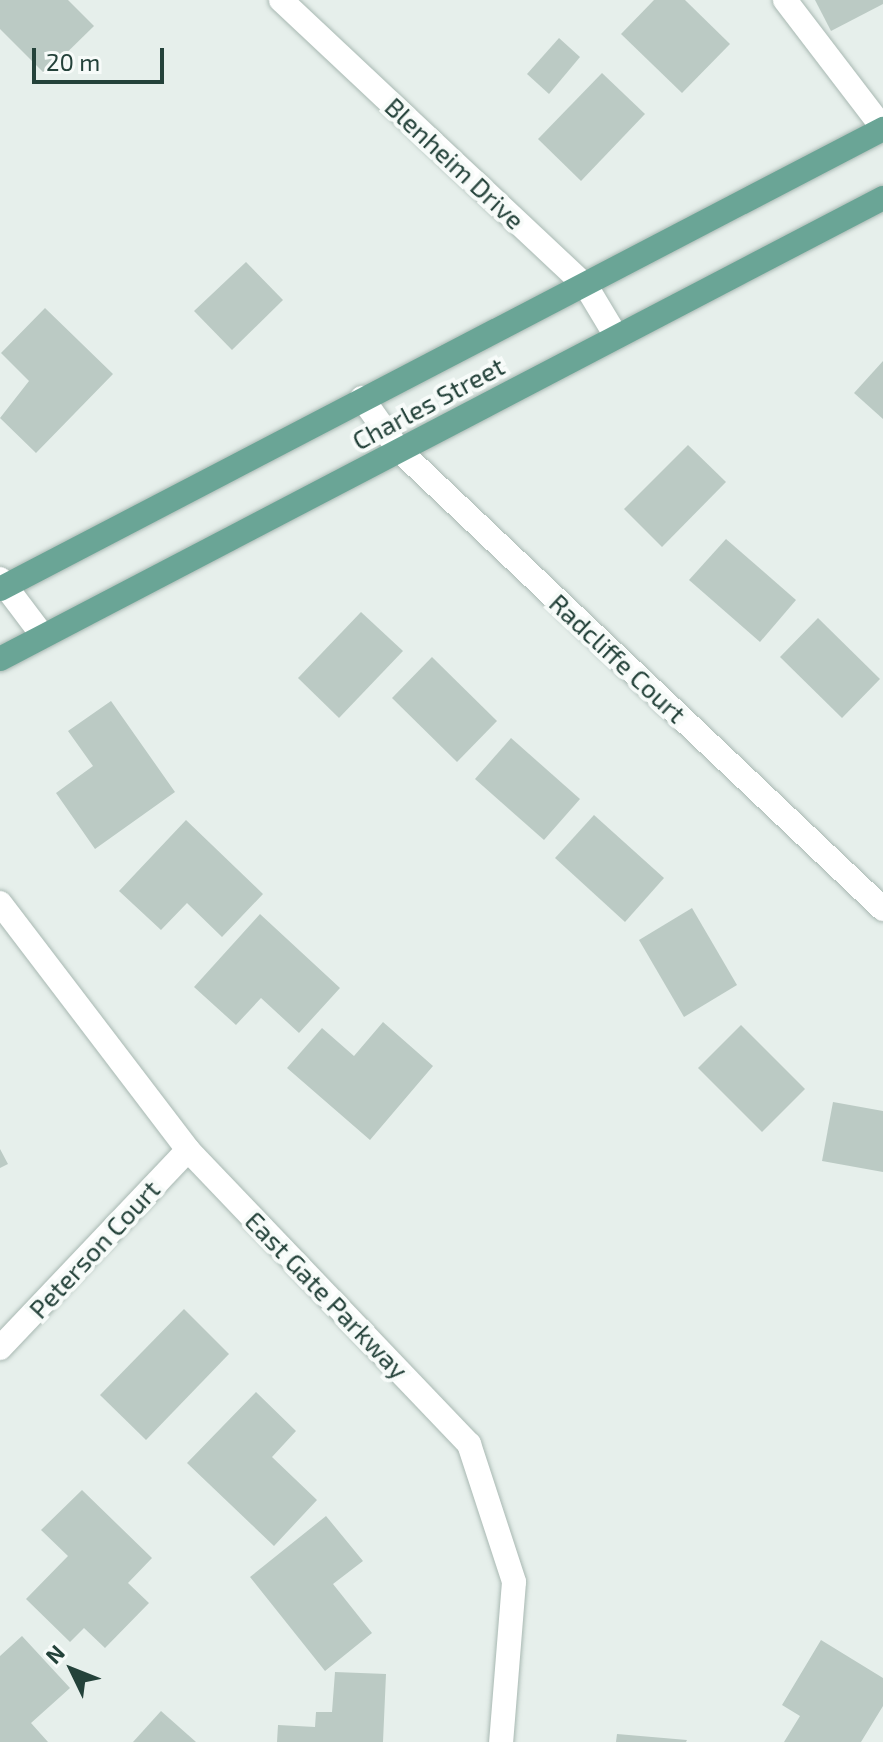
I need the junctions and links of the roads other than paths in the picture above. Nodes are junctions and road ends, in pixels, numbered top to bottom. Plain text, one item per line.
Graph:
1 (281, 0) edge
2 (785, 0) edge
3 (883, 129) edge
4 (883, 198) edge
5 (586, 286) junction
6 (616, 336) junction
7 (362, 398) junction
8 (399, 450) junction
9 (2, 584) edge
10 (43, 636) junction
11 (0, 659) edge
12 (0, 903) edge
13 (883, 909) edge
14 (188, 1150) junction
15 (0, 1348) edge
16 (501, 1742) edge

1 - 5 street, Blenheim Drive
2 - 3 street
3 - 5 main road, Charles Street
4 - 6 main road, Charles Street
5 - 6 street, Blenheim Drive
5 - 7 main road, Charles Street
6 - 8 main road, Charles Street
7 - 8 street, Radcliffe Court
7 - 9 main road, Charles Street
8 - 10 main road, Charles Street
8 - 13 street, Radcliffe Court
9 - 10 street
10 - 11 main road, Charles Street
12 - 14 street, East Gate Parkway
14 - 15 street, Peterson Court
14 - 16 street, East Gate Parkway

